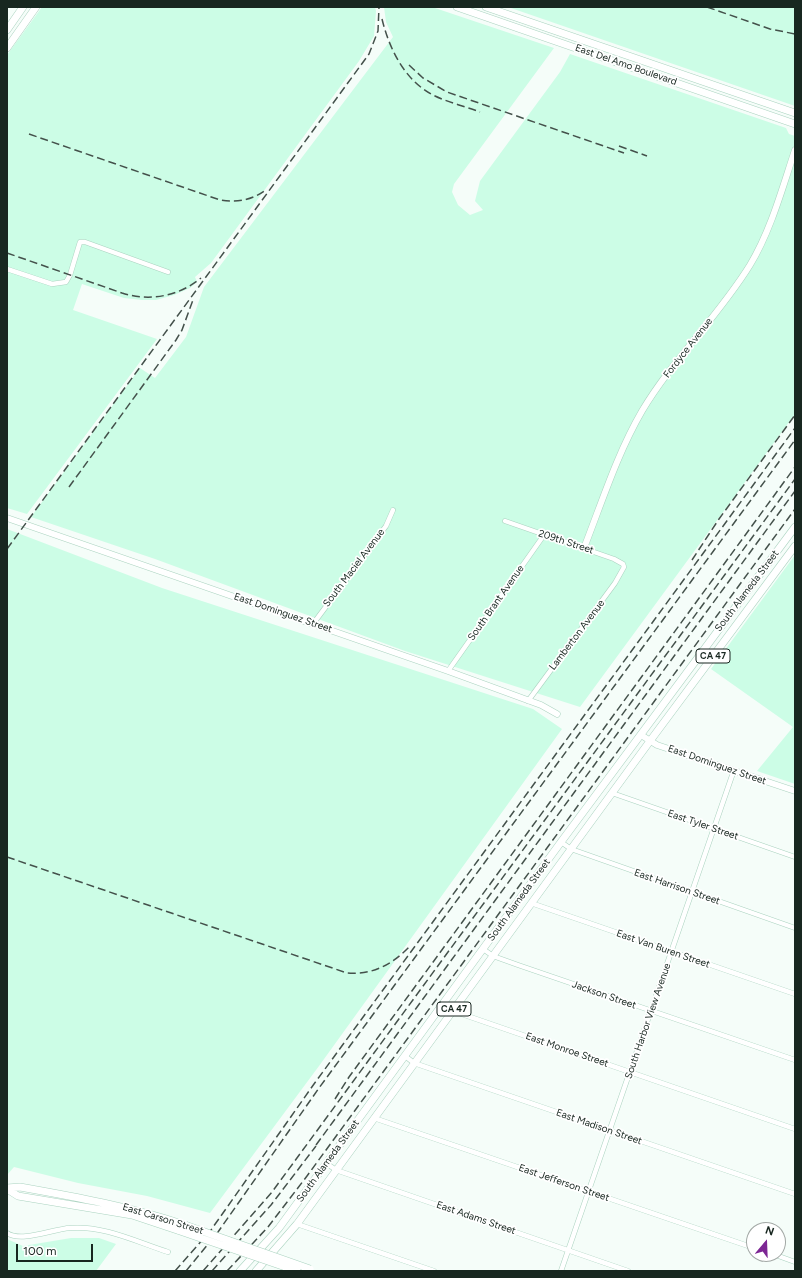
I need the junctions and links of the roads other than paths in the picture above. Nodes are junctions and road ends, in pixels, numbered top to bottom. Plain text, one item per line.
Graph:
1 (23, 7) edge
2 (36, 7) edge
3 (457, 7) edge
4 (486, 7) edge
5 (7, 30) edge
6 (7, 48) edge
7 (698, 79) junction
8 (694, 88) junction
9 (795, 113) edge
10 (795, 124) edge
11 (795, 150) edge
12 (7, 269) edge
13 (168, 272) dead end
14 (393, 510) dead end
15 (7, 518) edge
16 (505, 521) dead end
17 (795, 527) edge
18 (544, 535) junction
19 (795, 546) edge
20 (584, 548) junction
21 (768, 564) junction
22 (624, 567) joint
23 (777, 571) junction
24 (312, 624) junction
25 (448, 671) junction
26 (528, 701) junction
27 (557, 714) dead end
28 (641, 735) junction
29 (650, 741) junction
30 (734, 770) junction
31 (795, 791) edge
32 (612, 793) junction
33 (714, 829) junction
34 (561, 842) junction
35 (570, 849) junction
36 (795, 857) edge
37 (692, 892) junction
38 (531, 903) junction
39 (795, 928) edge
40 (483, 949) junction
41 (672, 952) junction
42 (493, 956) junction
43 (795, 994) edge
44 (453, 1011) junction
45 (651, 1011) junction
46 (405, 1056) junction
47 (795, 1060) edge
48 (414, 1063) junction
49 (630, 1072) junction
50 (374, 1118) junction
51 (795, 1129) edge
52 (610, 1130) junction
53 (326, 1163) junction
54 (336, 1170) junction
55 (7, 1189) edge
56 (589, 1191) junction
57 (795, 1194) edge
58 (297, 1224) junction
59 (182, 1228) junction
60 (7, 1233) edge
61 (746, 1245) edge
62 (569, 1250) junction
63 (168, 1252) dead end
64 (243, 1270) edge
65 (312, 1270) edge
66 (256, 1271) edge
67 (297, 1271) edge
68 (434, 1271) edge
69 (562, 1271) edge
70 (628, 1271) edge

1 - 5 main road
2 - 6 main road
3 - 8 main road, East Del Amo Boulevard
4 - 7 main road, East Del Amo Boulevard
7 - 8 main road
7 - 9 main road, East Del Amo Boulevard
8 - 10 main road, East Del Amo Boulevard
11 - 20 street, Fordyce Avenue
12 - 13 street
14 - 24 street, South Maciel Avenue
15 - 24 street, East Dominguez Street
16 - 18 street, 209th Street
17 - 21 main road, South Alameda Street / CA 47
18 - 20 street, 209th Street
18 - 25 street, South Brant Avenue
19 - 23 main road, South Alameda Street / CA 47
20 - 22 street, 209th Street
21 - 23 main road
21 - 28 main road, South Alameda Street / CA 47
22 - 26 street, Lamberton Avenue
23 - 29 main road, South Alameda Street / CA 47
24 - 25 street, East Dominguez Street
25 - 26 street, East Dominguez Street
26 - 27 street, East Dominguez Street
28 - 29 street, East Dominguez Street
28 - 34 main road, South Alameda Street / CA 47
29 - 30 street, East Dominguez Street
29 - 32 main road, South Alameda Street / CA 47
30 - 31 street, East Dominguez Street
30 - 33 street, South Harbor View Avenue
32 - 33 street, East Tyler Street
32 - 35 main road, South Alameda Street / CA 47
33 - 36 street, East Tyler Street
33 - 37 street, South Harbor View Avenue
34 - 35 street, East Harrison Street
34 - 40 main road, South Alameda Street / CA 47
35 - 37 street, East Harrison Street
35 - 38 main road, South Alameda Street / CA 47
37 - 39 street, East Harrison Street
37 - 41 street, South Harbor View Avenue
38 - 41 street, East Van Buren Street
38 - 42 main road, South Alameda Street / CA 47
40 - 42 street, Jackson Street
40 - 46 main road, South Alameda Street / CA 47
41 - 43 street, East Van Buren Street
41 - 45 street, South Harbor View Avenue
42 - 44 main road, South Alameda Street / CA 47
42 - 45 street, Jackson Street
44 - 48 main road, South Alameda Street / CA 47
44 - 49 street, East Monroe Street
45 - 47 street, Jackson Street
45 - 49 street, South Harbor View Avenue
46 - 48 street, East Madison Street
46 - 53 main road, South Alameda Street / CA 47
48 - 50 main road, South Alameda Street / CA 47
48 - 52 street, East Madison Street
49 - 51 street, East Monroe Street
49 - 52 street, South Harbor View Avenue
50 - 54 main road, South Alameda Street / CA 47
50 - 56 street, East Jefferson Street
52 - 56 street, South Harbor View Avenue
52 - 57 street, East Madison Street
53 - 54 street, East Adams Street
53 - 64 main road, South Alameda Street / CA 47
54 - 58 main road, South Alameda Street / CA 47
54 - 62 street, East Adams Street
55 - 59 main road, East Carson Street
56 - 61 street, East Jefferson Street
56 - 62 street, South Harbor View Avenue
58 - 66 main road, South Alameda Street / CA 47
58 - 68 street
59 - 65 main road, East Carson Street, bridge
59 - 67 main road, East Carson Street, bridge
60 - 63 street
62 - 69 street, South Harbor View Avenue
62 - 70 street, East Adams Street

